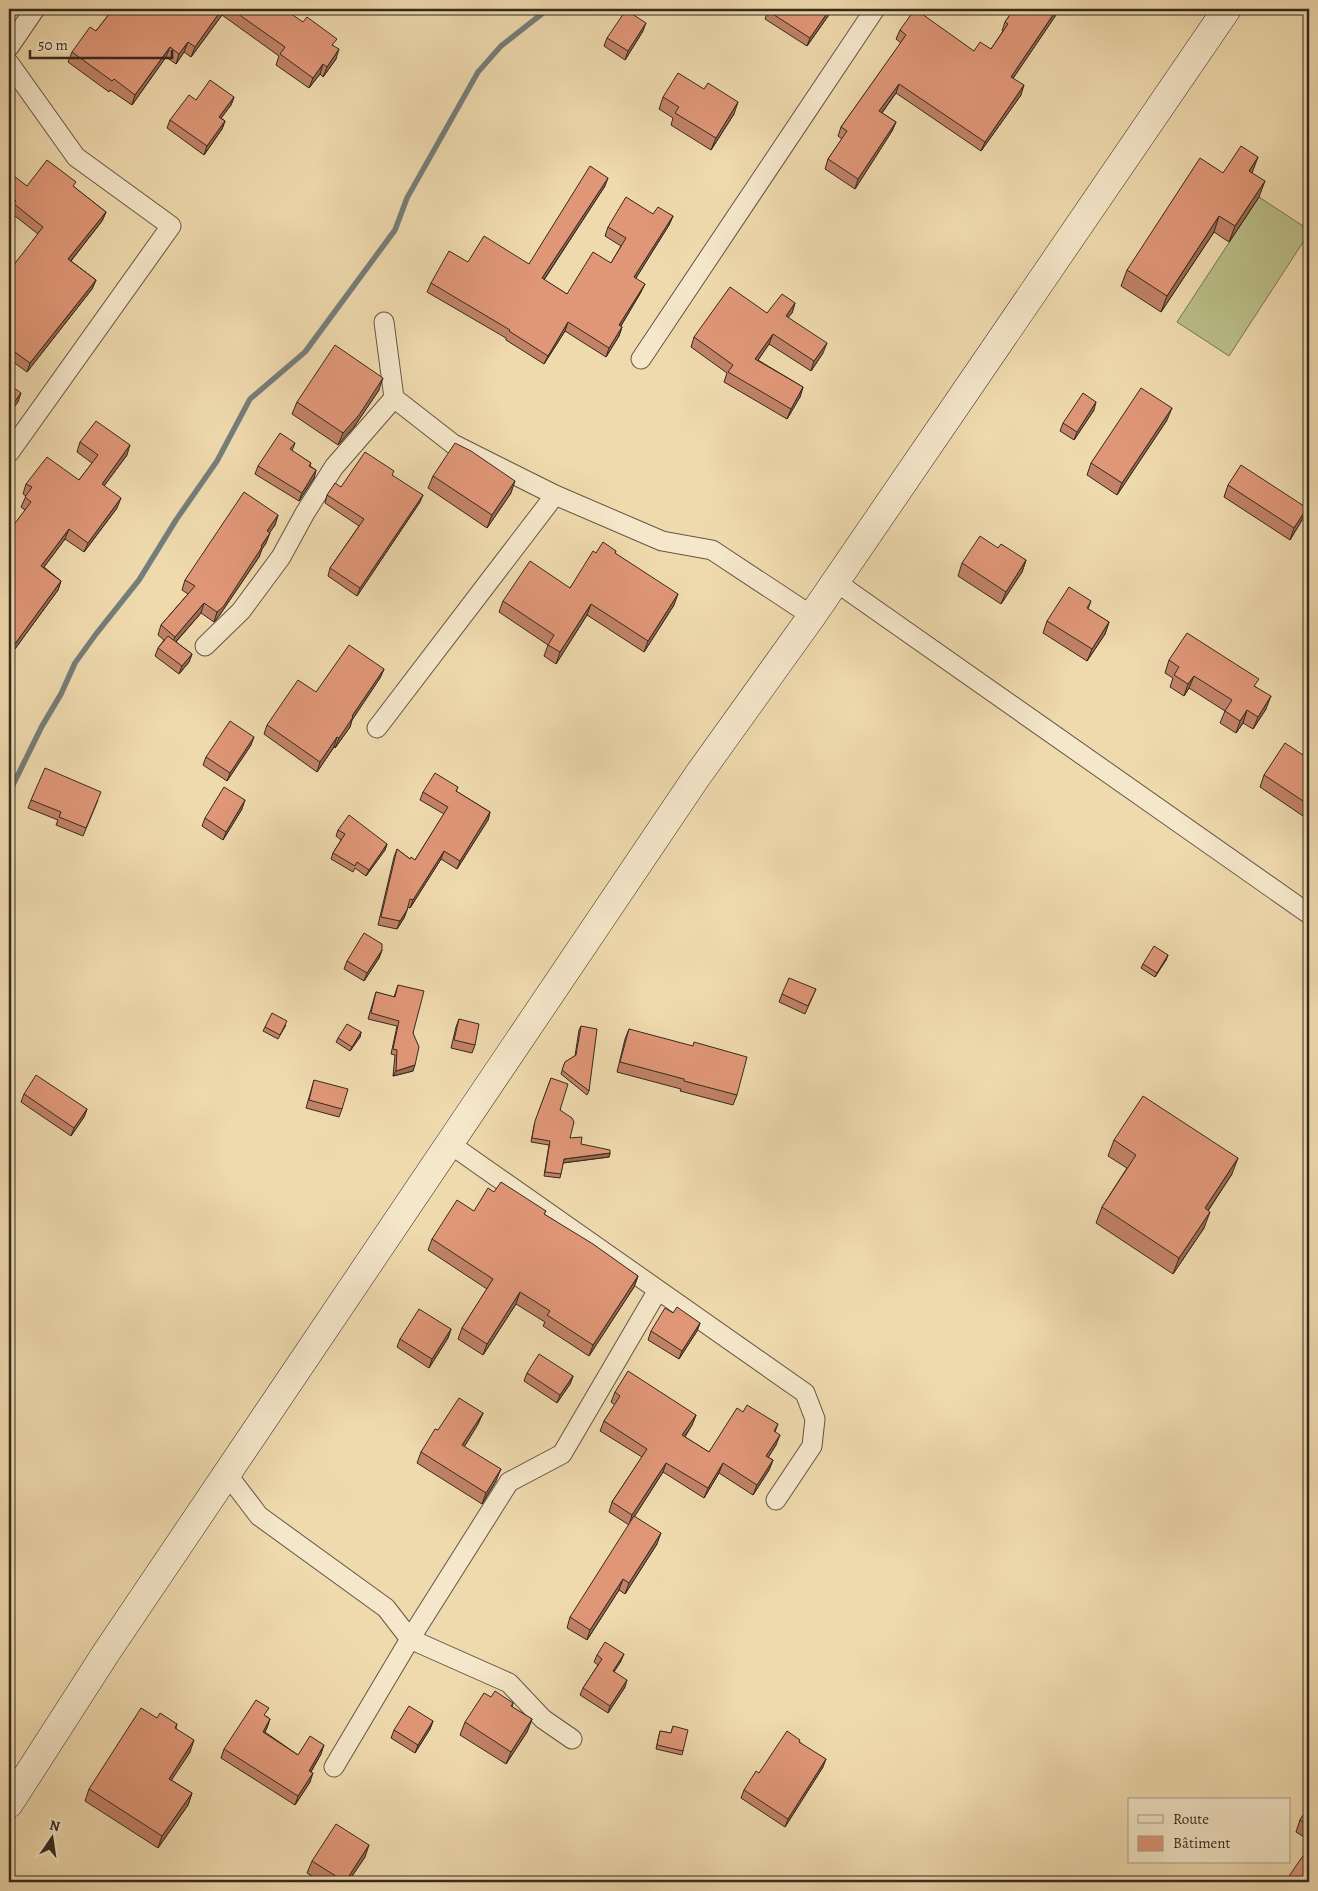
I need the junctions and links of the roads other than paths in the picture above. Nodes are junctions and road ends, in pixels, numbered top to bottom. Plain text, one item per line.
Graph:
1 (35, 9) edge
2 (875, 9) edge
3 (1227, 9) edge
4 (9, 47) edge
5 (9, 64) edge
6 (384, 322) dead end
7 (641, 359) dead end
8 (394, 398) junction
9 (9, 453) edge
10 (555, 495) junction
11 (836, 582) junction
12 (812, 616) junction
13 (205, 646) dead end
14 (377, 728) dead end
15 (1309, 914) edge
16 (450, 1144) junction
17 (658, 1290) junction
18 (227, 1474) junction
19 (776, 1500) dead end
20 (410, 1639) junction
21 (572, 1738) dead end
22 (334, 1767) dead end
23 (9, 1804) edge

1 - 4 street
2 - 7 street
3 - 11 street
5 - 9 street
6 - 8 street
8 - 10 street
8 - 13 street
10 - 12 street
10 - 14 street
11 - 12 street
11 - 15 street
12 - 16 street
16 - 17 street
16 - 18 street
17 - 19 street
17 - 20 street
18 - 20 street
18 - 23 street
20 - 21 street
20 - 22 street

